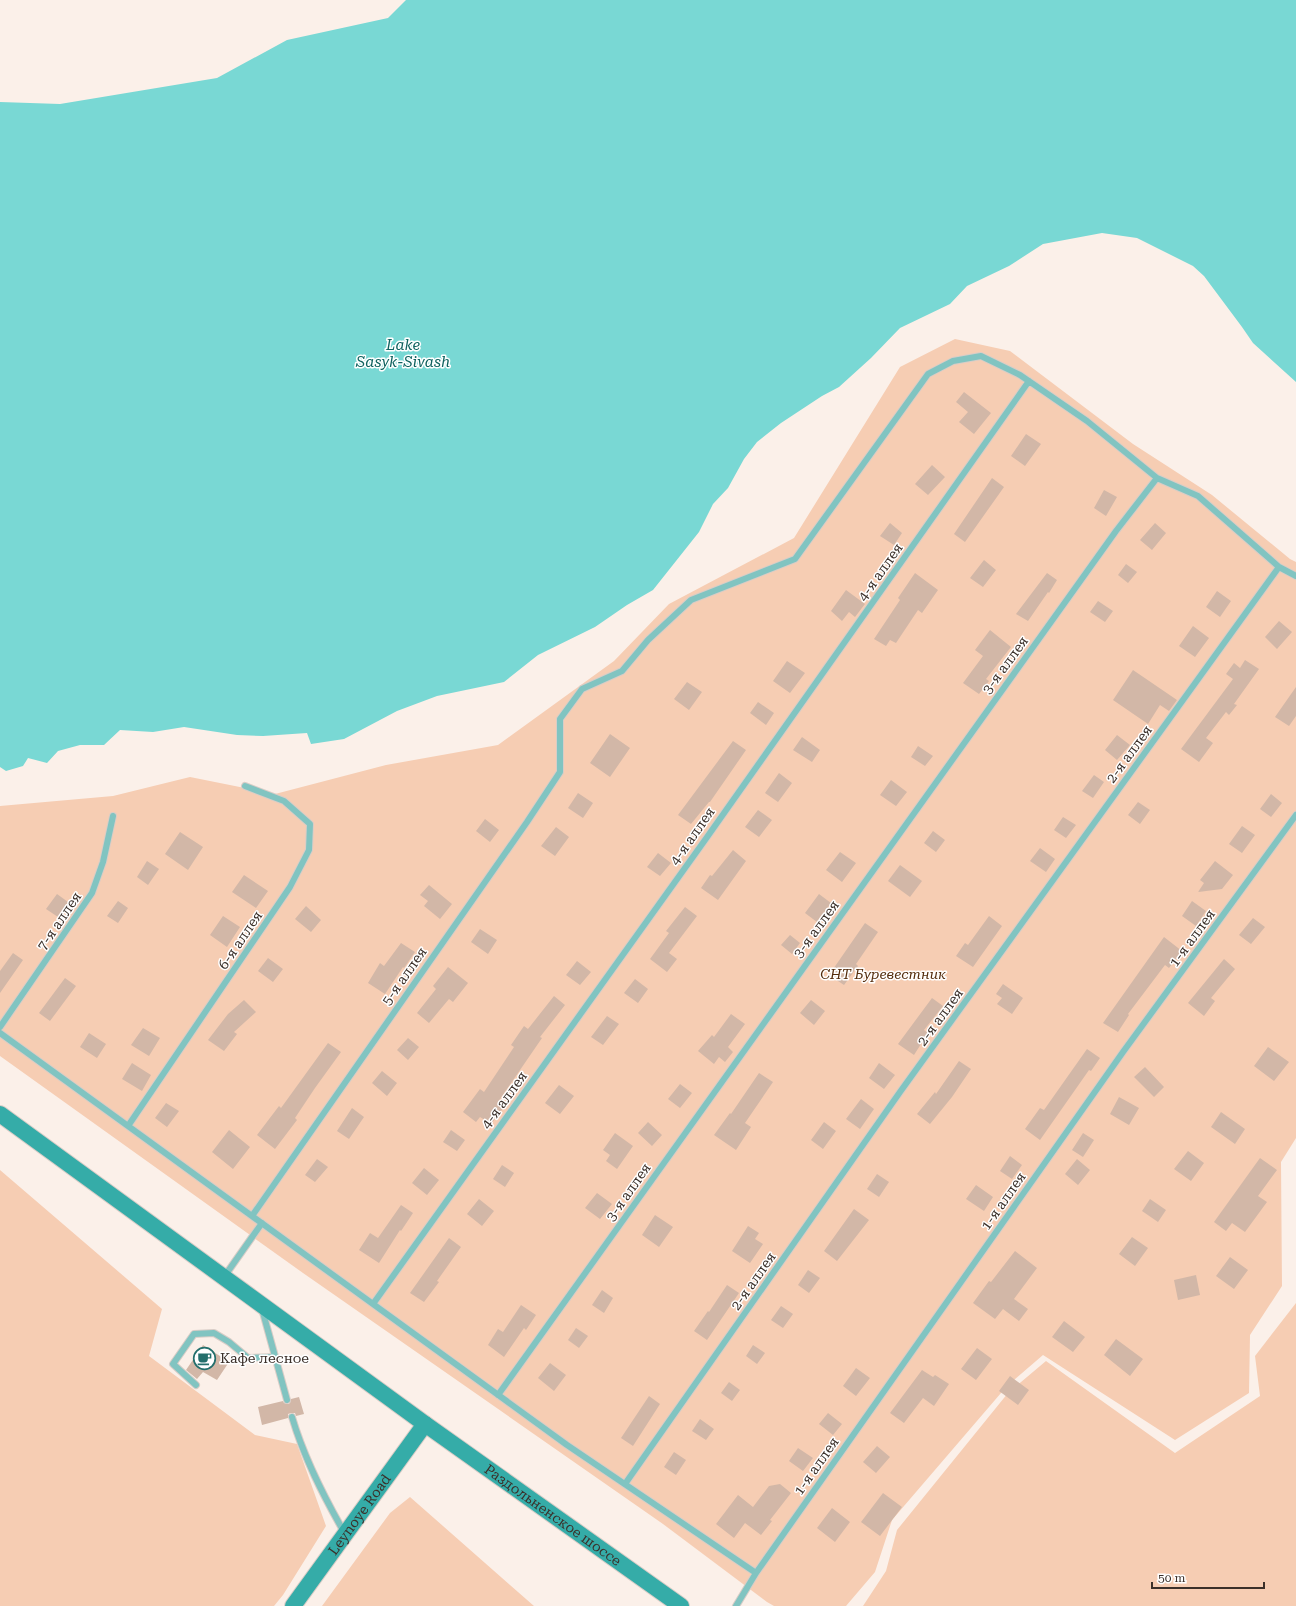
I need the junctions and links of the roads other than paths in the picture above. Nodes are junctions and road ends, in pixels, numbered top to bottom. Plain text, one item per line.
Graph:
1 (1029, 381) junction
2 (1156, 478) junction
3 (1279, 567) junction
4 (1296, 576) edge
5 (245, 786) dead end
6 (1296, 815) edge
7 (112, 816) dead end
8 (0, 1027) edge
9 (0, 1033) edge
10 (0, 1114) edge
11 (128, 1126) junction
12 (252, 1216) junction
13 (262, 1223) junction
14 (224, 1277) junction
15 (260, 1304) junction
16 (373, 1304) junction
17 (274, 1357) junction
18 (196, 1385) dead end
19 (498, 1395) junction
20 (287, 1400) dead end
21 (292, 1417) dead end
22 (426, 1424) junction
23 (625, 1484) junction
24 (346, 1534) junction
25 (756, 1573) junction
26 (293, 1606) edge
27 (681, 1606) edge
28 (736, 1606) edge

1 - 2 lane, 5-я аллея
1 - 12 lane, 5-я аллея
1 - 16 lane, 4-я аллея
2 - 3 lane, 5-я аллея
2 - 19 lane, 3-я аллея
3 - 4 lane, 5-я аллея
3 - 23 lane, 2-я аллея
5 - 11 lane, 6-я аллея
6 - 25 lane, 1-я аллея
7 - 8 lane, 7-я аллея
9 - 11 lane
10 - 14 main road, Раздольненское шоссе
11 - 12 lane
12 - 13 lane
13 - 14 lane
13 - 16 lane
14 - 15 main road, Раздольненское шоссе
15 - 17 lane
15 - 22 main road, Раздольненское шоссе
16 - 19 lane
17 - 18 lane
17 - 20 lane
19 - 23 lane
21 - 24 lane
22 - 24 main road, Leynoye Road
22 - 27 main road, Раздольненское шоссе
23 - 25 lane
24 - 26 main road, Leynoye Road
25 - 28 lane, 1-я аллея

